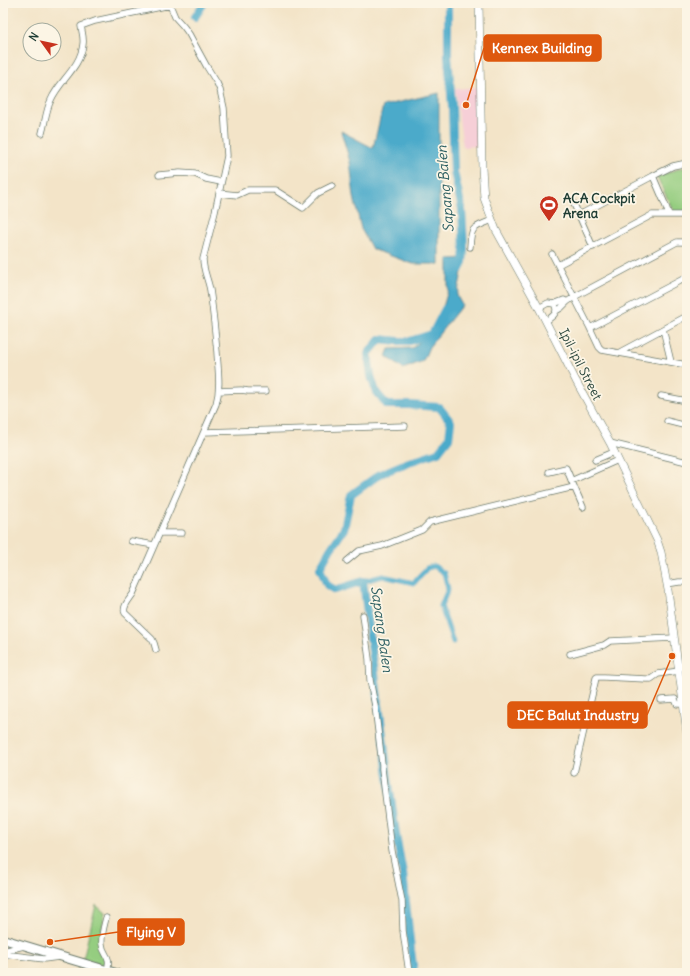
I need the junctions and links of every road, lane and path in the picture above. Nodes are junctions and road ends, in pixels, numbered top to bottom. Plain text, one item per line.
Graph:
1 (480, 3) edge
2 (170, 4) edge
3 (42, 133) dead end
4 (687, 163) edge
5 (159, 175) dead end
6 (653, 176) junction
7 (221, 182) junction
8 (332, 186) dead end
9 (219, 193) junction
10 (574, 204) dead end
11 (669, 214) junction
12 (579, 215) junction
13 (687, 215) edge
14 (492, 220) junction
15 (687, 242) edge
16 (470, 247) dead end
17 (593, 247) junction
18 (552, 254) dead end
19 (558, 265) junction
20 (687, 277) edge
21 (574, 297) junction
22 (567, 302) junction
23 (554, 304) junction
24 (539, 308) junction
25 (556, 311) junction
26 (687, 316) edge
27 (546, 321) junction
28 (590, 328) junction
29 (663, 329) junction
30 (620, 352) junction
31 (671, 362) junction
32 (687, 365) edge
33 (219, 391) junction
34 (266, 391) dead end
35 (661, 396) dead end
36 (687, 401) edge
37 (667, 421) dead end
38 (405, 426) dead end
39 (687, 426) edge
40 (204, 432) junction
41 (610, 443) junction
42 (614, 452) junction
43 (595, 460) dead end
44 (618, 460) junction
45 (687, 462) edge
46 (549, 472) dead end
47 (571, 481) junction
48 (574, 487) junction
49 (583, 507) dead end
50 (160, 533) junction
51 (182, 533) dead end
52 (130, 541) dead end
53 (154, 545) junction
54 (346, 561) dead end
55 (687, 582) edge
56 (667, 584) junction
57 (363, 615) dead end
58 (674, 638) junction
59 (156, 650) dead end
60 (570, 654) dead end
61 (687, 664) edge
62 (678, 668) junction
63 (661, 700) dead end
64 (683, 704) junction
65 (687, 732) edge
66 (574, 773) dead end
67 (106, 918) dead end
68 (3, 939) edge
69 (26, 946) junction
70 (3, 951) edge
71 (3, 954) edge
72 (62, 956) junction
73 (107, 970) junction
74 (116, 973) edge
75 (409, 973) edge

1 - 14 street, Ipil-ipil Street
2 - 3 street
2 - 7 street
4 - 6 street
5 - 7 street
6 - 11 street
6 - 12 street
7 - 9 street
8 - 9 street
9 - 33 street
10 - 12 street
11 - 13 street
11 - 17 street
12 - 17 street
14 - 16 street
14 - 24 street, Ipil-ipil Street
15 - 21 street
17 - 19 street
18 - 19 street
19 - 21 street
20 - 28 street
21 - 22 street
21 - 28 street
22 - 23 street
22 - 25 street
23 - 24 street
23 - 25 street
24 - 27 street, Ipil-ipil Street
25 - 27 street
26 - 29 street
27 - 41 street, Ipil-ipil Street
28 - 30 street
29 - 30 street
29 - 31 street
30 - 31 street
31 - 32 street
33 - 34 street
33 - 40 street
35 - 36 street
37 - 39 street
38 - 40 street
40 - 50 street
41 - 42 street, Ipil-ipil Street
41 - 45 street
42 - 43 street
42 - 44 street, Ipil-ipil Street
44 - 47 street
44 - 56 street, Ipil-ipil Street
46 - 47 street
47 - 48 street
48 - 49 street
48 - 54 street
50 - 51 street
50 - 53 street
52 - 53 street
53 - 59 street
55 - 56 street
56 - 58 street, Ipil-ipil Street
57 - 75 street
58 - 60 street
58 - 62 street, Ipil-ipil Street
61 - 62 street
62 - 64 street, Ipil-ipil Street
62 - 66 street
63 - 64 street
64 - 65 street, Ipil-ipil Street
67 - 73 street
68 - 69 main road
69 - 70 street
69 - 72 main road
71 - 72 street
72 - 73 main road
73 - 74 main road

